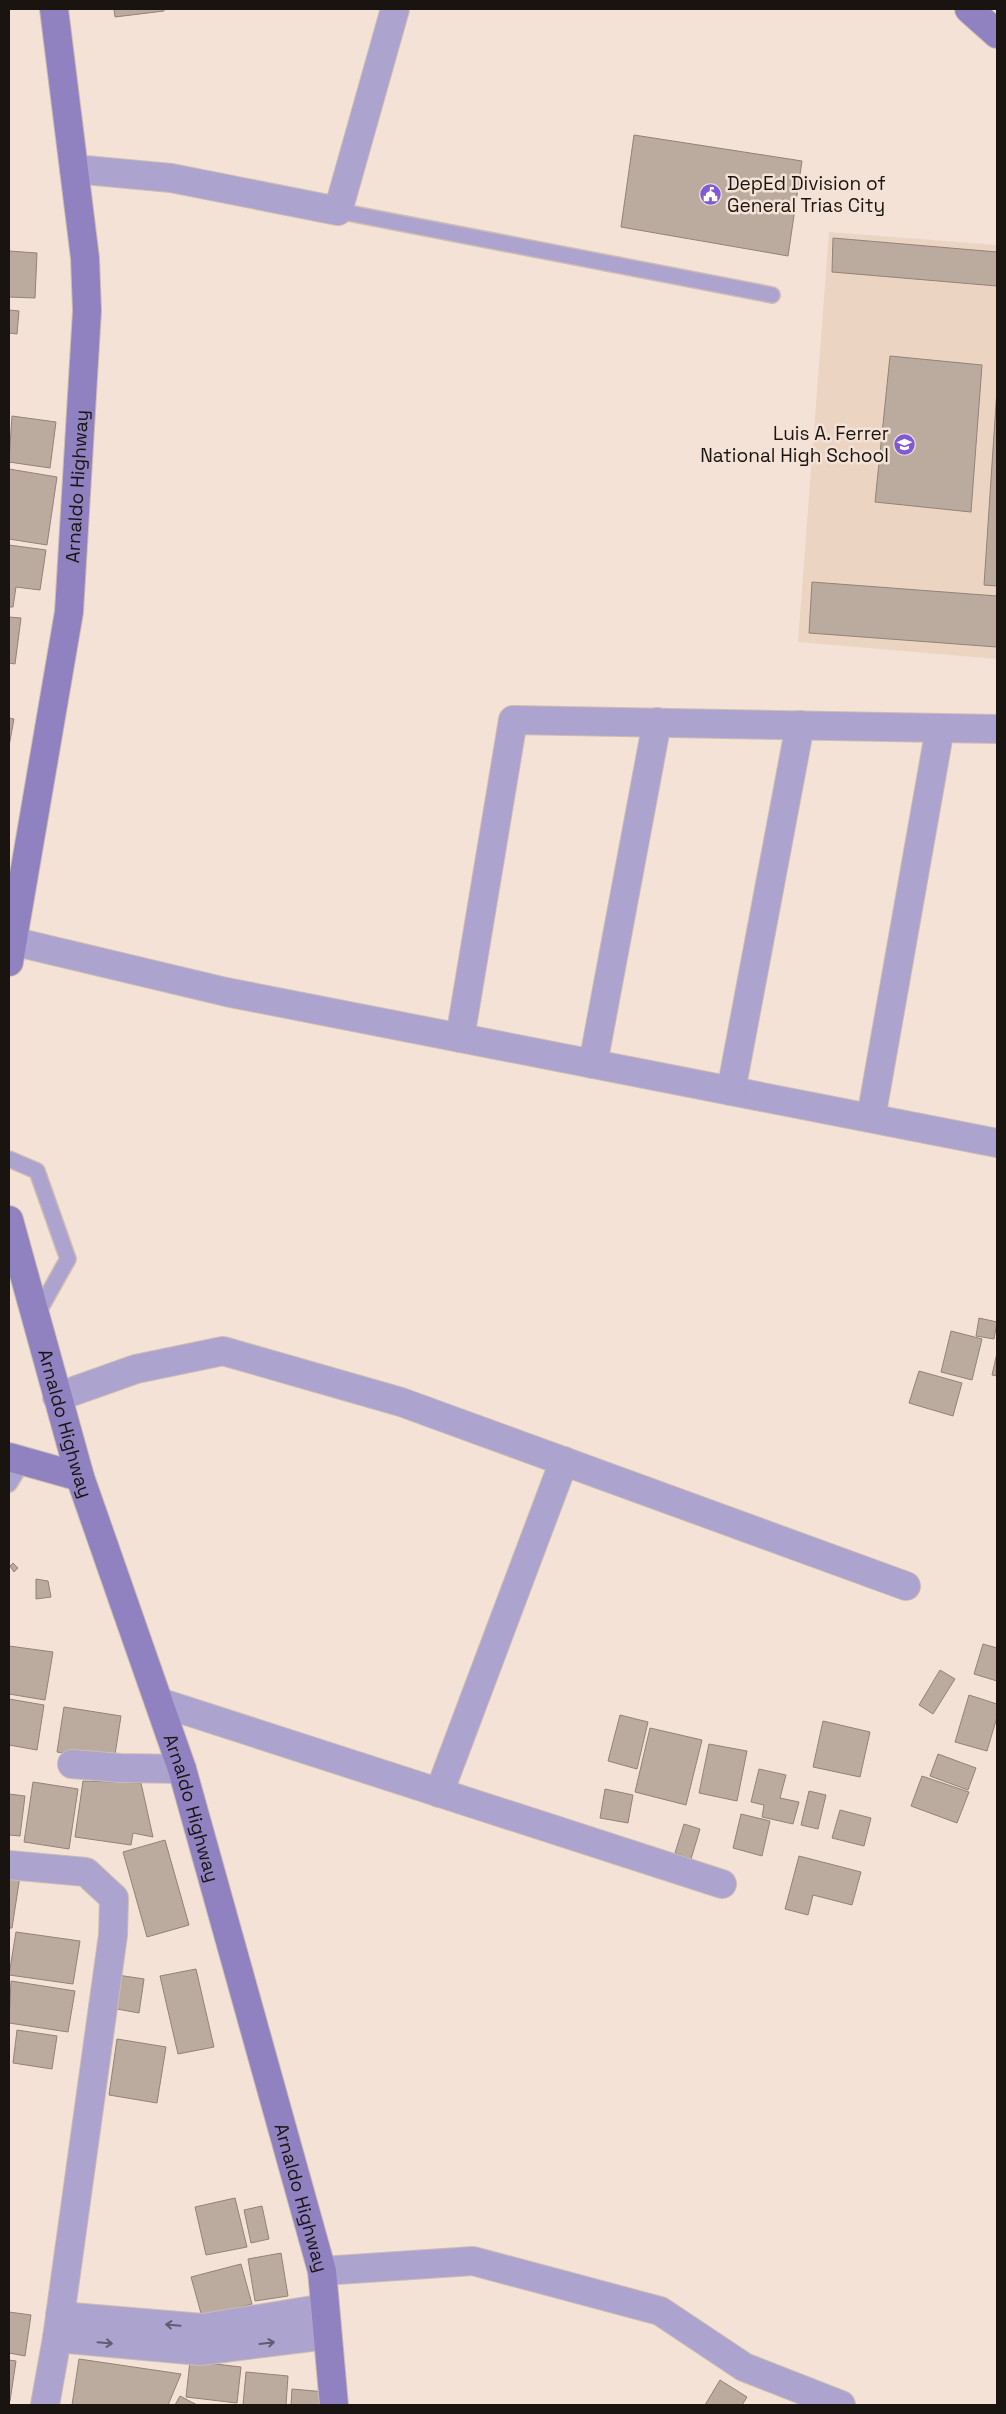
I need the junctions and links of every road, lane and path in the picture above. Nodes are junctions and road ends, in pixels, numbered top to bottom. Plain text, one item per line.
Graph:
1 (54, 9) edge
2 (395, 9) edge
3 (969, 9) edge
4 (997, 34) edge
5 (74, 169) junction
6 (338, 211) junction
7 (772, 295) dead end
8 (657, 722) junction
9 (800, 725) junction
10 (940, 728) junction
11 (997, 729) edge
12 (11, 951) edge
13 (460, 1038) junction
14 (593, 1064) junction
15 (732, 1091) junction
16 (872, 1118) junction
17 (997, 1143) edge
18 (9, 1158) edge
19 (9, 1220) edge
20 (36, 1317) junction
21 (57, 1397) junction
22 (16, 1459) edge
23 (564, 1461) junction
24 (80, 1476) junction
25 (9, 1484) edge
26 (906, 1586) dead end
27 (159, 1702) junction
28 (72, 1764) dead end
29 (182, 1769) junction
30 (439, 1793) junction
31 (9, 1865) edge
32 (722, 1884) dead end
33 (322, 2271) junction
34 (325, 2308) junction
35 (58, 2327) junction
36 (327, 2335) junction
37 (202, 2340) junction
38 (45, 2405) edge
39 (334, 2405) edge
40 (841, 2405) edge

1 - 5 main road, Arnaldo Highway
2 - 6 street
3 - 4 main road
5 - 6 street
5 - 12 main road, Arnaldo Highway
6 - 7 lane
8 - 9 street
8 - 13 street
8 - 14 street
9 - 10 street
9 - 15 street
10 - 11 street
10 - 16 street
12 - 13 street
13 - 14 street
14 - 15 street
15 - 16 street
16 - 17 street
18 - 20 lane
19 - 20 main road, Arnaldo Highway
20 - 21 main road, Arnaldo Highway
21 - 23 street
21 - 24 main road, Arnaldo Highway
22 - 24 main road
22 - 25 lane
23 - 26 street
23 - 30 street
24 - 27 main road, Arnaldo Highway
27 - 29 main road, Arnaldo Highway
27 - 30 street
28 - 29 street
29 - 33 main road, Arnaldo Highway
30 - 32 street
31 - 35 street
33 - 34 main road, Arnaldo Highway
33 - 40 street
34 - 36 main road, Arnaldo Highway
34 - 37 street
35 - 37 street
35 - 38 street
37 -> 36 street
36 - 39 main road, Arnaldo Highway

